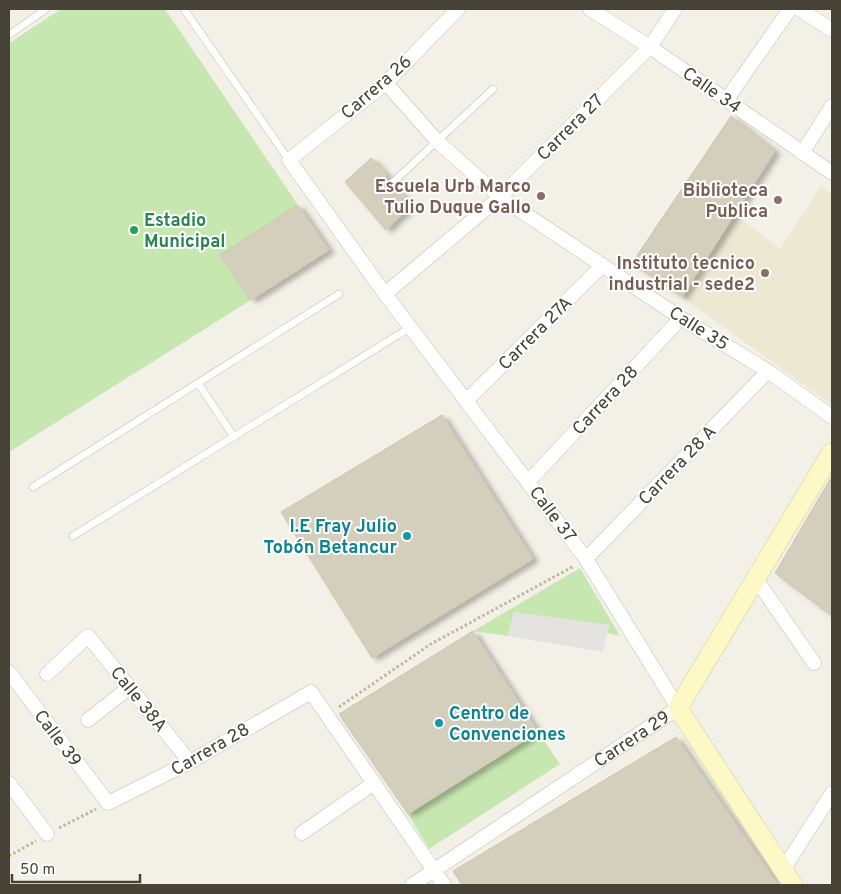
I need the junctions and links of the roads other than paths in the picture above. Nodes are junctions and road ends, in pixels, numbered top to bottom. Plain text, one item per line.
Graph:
1 (46, 9) edge
2 (184, 9) edge
3 (458, 9) edge
4 (590, 9) edge
5 (675, 9) edge
6 (790, 9) edge
7 (798, 9) edge
8 (832, 30) edge
9 (9, 35) edge
10 (650, 47) junction
11 (386, 83) junction
12 (492, 89) dead end
13 (727, 99) junction
14 (832, 106) edge
15 (437, 141) junction
16 (802, 153) junction
17 (289, 160) junction
18 (832, 173) edge
19 (390, 186) dead end
20 (500, 197) junction
21 (603, 265) junction
22 (339, 294) dead end
23 (385, 294) junction
24 (681, 318) junction
25 (411, 327) junction
26 (768, 372) junction
27 (198, 383) junction
28 (467, 400) junction
29 (832, 417) edge
30 (234, 437) junction
31 (832, 452) edge
32 (528, 482) junction
33 (33, 487) dead end
34 (74, 536) dead end
35 (586, 559) junction
36 (756, 578) junction
37 (814, 663) dead end
38 (9, 672) edge
39 (47, 674) dead end
40 (130, 687) junction
41 (678, 708) junction
42 (88, 720) dead end
43 (190, 762) junction
44 (9, 783) edge
45 (374, 783) junction
46 (832, 793) edge
47 (108, 804) joint
48 (302, 833) dead end
49 (47, 834) dead end
50 (435, 871) junction
51 (788, 877) edge
52 (412, 885) edge
53 (444, 885) edge

1 - 9 lane
2 - 17 lane
3 - 11 street, Carrera 26
4 - 10 street, Calle 34
5 - 10 street, Carrera 27
6 - 13 street
7 - 8 street
10 - 13 street, Calle 34
10 - 20 street, Carrera 27
11 - 15 street, Calle 35
11 - 17 street, Carrera 26
12 - 15 lane
13 - 16 street, Calle 34
14 - 16 street
15 - 19 lane
15 - 20 street, Calle 35
16 - 18 street, Calle 34
17 - 23 street, Calle 37
20 - 21 street, Calle 35
20 - 23 street, Carrera 27
21 - 24 street, Calle 35
21 - 28 street, Carrera 27A
22 - 27 lane
23 - 25 street, Calle 37
24 - 26 street, Calle 35
24 - 32 street, Carrera 28
25 - 28 street, Calle 37
25 - 30 lane
26 - 29 street, Calle 35
26 - 35 street, Carrera 28 A
27 - 30 lane
27 - 33 lane
28 - 32 street, Calle 37
30 - 34 lane
31 - 36 street, Carrera 29
32 - 35 street, Calle 37
35 - 41 street, Calle 37
36 - 37 street
36 - 41 street, Carrera 29
38 - 47 street, Calle 39
39 - 40 street, Calle 38A
40 - 42 street
40 - 43 street, Calle 38A
41 - 50 street, Carrera 29
41 - 51 street, Calle 37
43 - 45 street, Carrera 28
43 - 47 street, Carrera 28
44 - 49 street
45 - 48 street
45 - 50 street
46 - 51 street
50 - 52 street, Carrera 29
50 - 53 street

